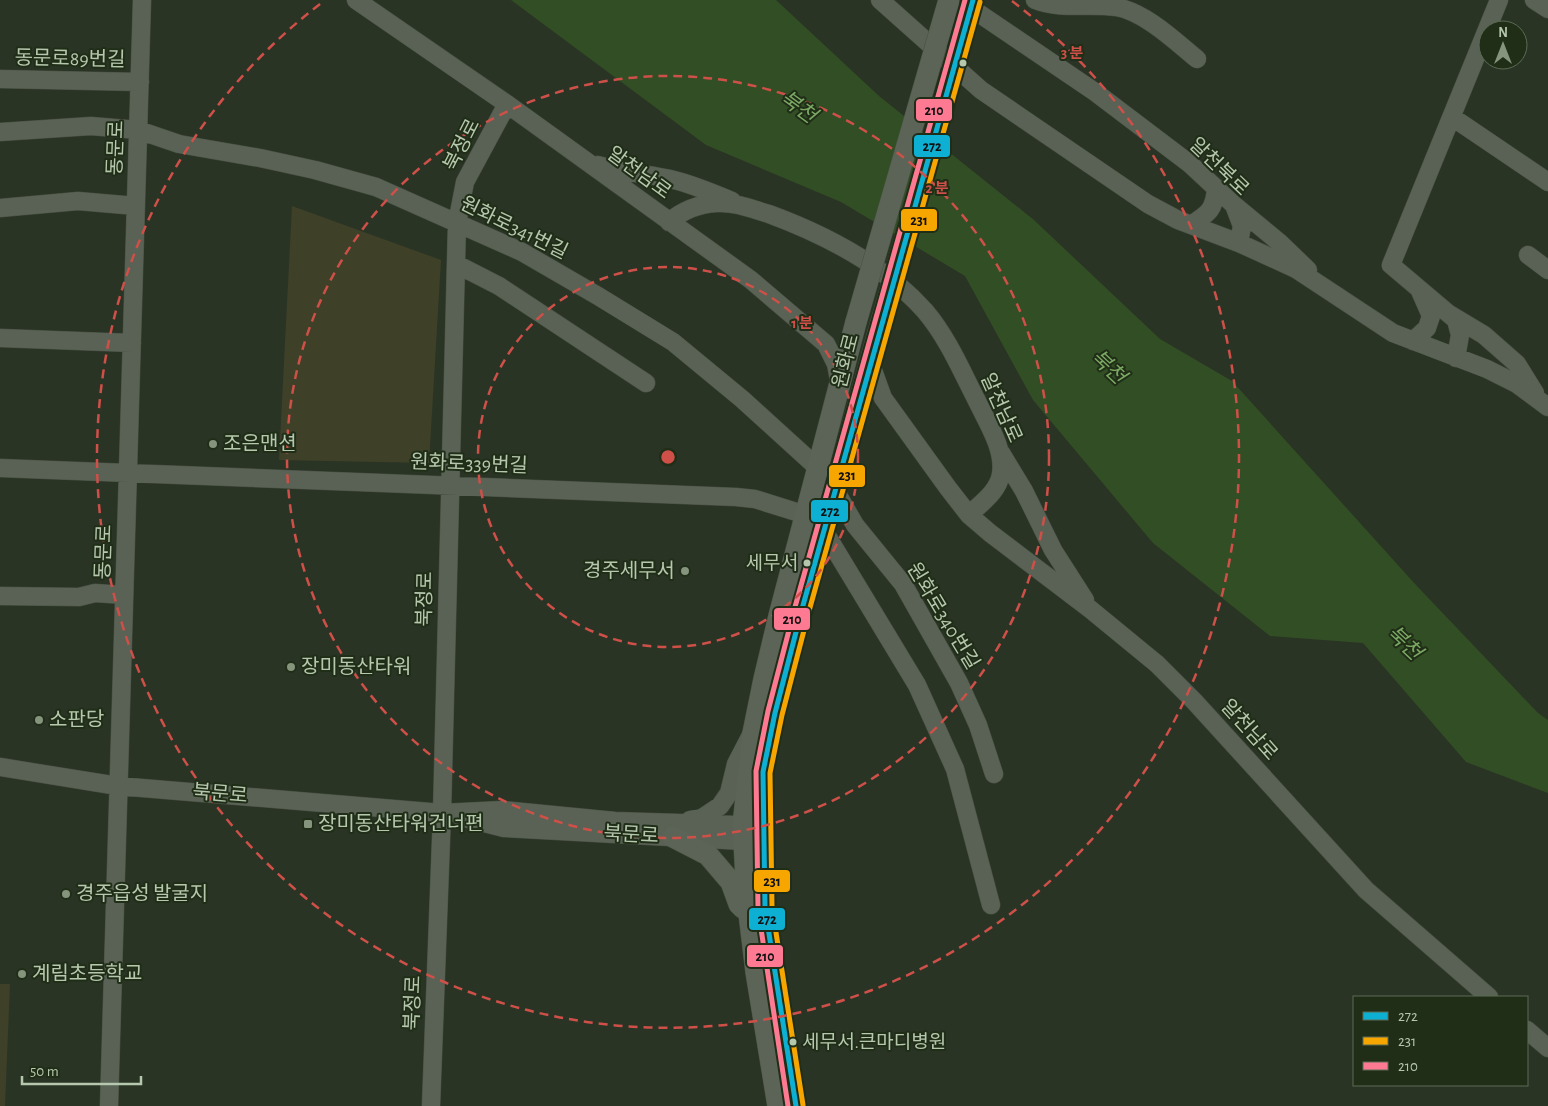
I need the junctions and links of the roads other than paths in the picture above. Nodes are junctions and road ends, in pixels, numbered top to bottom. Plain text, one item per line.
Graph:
1 (142, 0) edge
2 (356, 0) edge
3 (880, 0) edge
4 (949, 0) edge
5 (1035, 0) edge
6 (1499, 0) edge
7 (1534, 0) edge
8 (972, 4) edge
9 (1120, 4) edge
10 (1548, 9) edge
11 (1198, 59) dead end
12 (0, 79) edge
13 (140, 82) junction
14 (507, 104) junction
15 (1452, 117) junction
16 (138, 130) junction
17 (0, 132) edge
18 (586, 161) junction
19 (1548, 182) edge
20 (1216, 189) junction
21 (1234, 205) junction
22 (136, 206) junction
23 (746, 207) junction
24 (0, 208) edge
25 (669, 222) junction
26 (457, 223) junction
27 (1192, 225) junction
28 (1239, 242) junction
29 (1528, 255) dead end
30 (456, 264) junction
31 (1548, 270) edge
32 (1419, 288) junction
33 (1328, 290) junction
34 (1447, 312) junction
35 (0, 338) edge
36 (1412, 341) junction
37 (132, 343) junction
38 (826, 344) junction
39 (850, 344) junction
40 (1456, 358) junction
41 (870, 362) junction
42 (646, 383) dead end
43 (840, 385) junction
44 (883, 398) junction
45 (1544, 403) edge
46 (858, 406) junction
47 (999, 450) junction
48 (0, 468) edge
49 (819, 469) junction
50 (128, 474) junction
51 (449, 484) junction
52 (835, 490) junction
53 (806, 515) junction
54 (969, 515) junction
55 (824, 531) junction
56 (124, 595) junction
57 (0, 596) edge
58 (1090, 609) junction
59 (753, 730) junction
60 (0, 767) edge
61 (994, 774) dead end
62 (118, 786) junction
63 (442, 812) junction
64 (676, 830) junction
65 (753, 833) junction
66 (991, 905) dead end
67 (750, 916) junction
68 (1488, 996) edge
69 (1528, 1031) edge
70 (1548, 1048) edge
71 (109, 1106) edge
72 (431, 1106) edge
73 (778, 1106) edge
74 (796, 1106) edge

1 - 13 street, 동문로
2 - 14 street, 알천남로
3 - 27 street
4 - 39 main road, 원화로, bridge
5 - 9 street
6 - 15 street
7 - 10 street
8 - 20 street, 알천북로
8 - 41 main road, 원화로, bridge
9 - 11 street
12 - 13 street, 동문로89번길
13 - 16 street, 동문로
14 - 18 street, 알천남로
14 - 26 street, 북정로
15 - 19 street
15 - 32 street
16 - 17 street, 원화로341번길
16 - 22 street, 동문로
16 - 26 street, 원화로341번길
18 - 23 street
18 - 25 street, 알천남로
20 - 21 street, 알천북로
20 - 27 street
21 - 28 street, 알천북로
21 - 33 street
22 - 24 street
22 - 37 street, 동문로
23 - 25 street, 알천남로
23 - 47 street, 알천남로
25 - 38 street
26 - 30 street, 북정로
26 - 49 street, 원화로341번길
27 - 28 street
28 - 33 street
29 - 31 street
30 - 42 street
30 - 51 street, 북정로
32 - 34 street
32 - 36 street
33 - 36 street
34 - 40 street
34 - 45 street
35 - 37 street
36 - 40 street
37 - 50 street, 동문로
38 - 39 street
38 - 43 street
39 - 43 main road, 원화로
40 - 45 street
41 - 44 street
41 - 46 main road, 원화로
43 - 49 main road, 원화로
44 - 46 street
44 - 54 street
46 - 52 main road, 원화로
47 - 54 street, 알천남로
47 - 58 street
48 - 50 street, 원화로339번길
49 - 53 main road, 원화로
50 - 51 street, 원화로339번길
50 - 56 street, 동문로
51 - 53 street, 원화로339번길
51 - 63 street, 북정로
52 - 55 main road, 원화로
52 - 61 street, 원화로340번길
53 - 59 main road, 원화로
54 - 58 street, 알천남로
55 - 65 main road, 원화로
55 - 66 street
56 - 57 street
56 - 62 street, 동문로
58 - 68 street, 알천남로
59 - 64 street
59 - 65 main road, 원화로
60 - 62 street, 북문로
62 - 63 street, 북문로
62 - 71 street, 동문로
63 - 64 street, 북문로
63 - 72 street, 북정로
64 - 65 street, 북문로
64 - 67 main road
65 - 67 main road, 원화로
65 - 74 main road, 원화로
67 - 73 main road, 원화로
69 - 70 street

